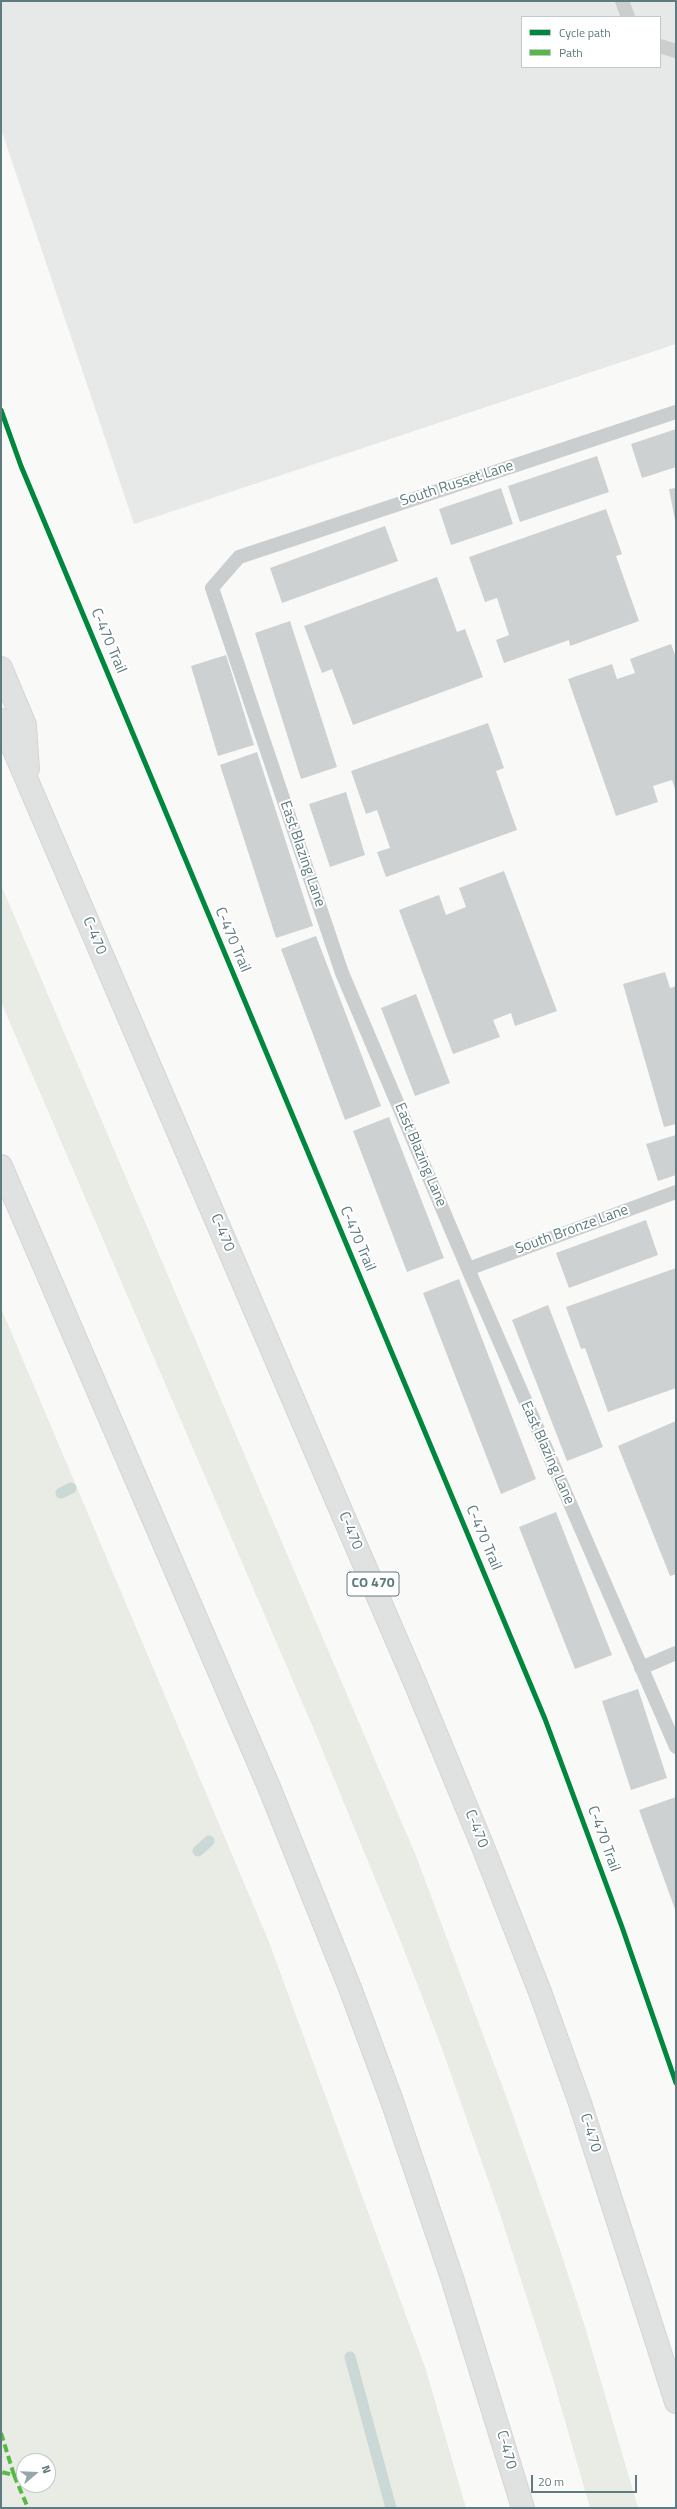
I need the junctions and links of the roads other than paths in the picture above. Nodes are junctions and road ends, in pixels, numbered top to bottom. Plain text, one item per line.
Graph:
1 (622, 1) edge
2 (628, 16) edge
3 (661, 46) edge
4 (676, 51) edge
5 (676, 412) edge
6 (239, 557) joint
7 (1, 668) edge
8 (1, 720) edge
9 (28, 782) junction
10 (1, 1166) edge
11 (676, 1192) edge
12 (468, 1269) junction
13 (676, 1653) edge
14 (641, 1668) junction
15 (676, 1747) edge
16 (676, 2402) edge
17 (523, 2508) edge

1 - 2 lane
3 - 4 lane
5 - 6 lane, South Russet Lane
6 - 12 lane, East Blazing Lane
7 - 9 highway
8 - 9 highway, C-470 / CO 470
9 - 16 highway, C-470 / CO 470
10 - 17 highway, C-470
11 - 12 lane, South Bronze Lane
12 - 14 lane, East Blazing Lane
13 - 14 lane
14 - 15 lane, East Blazing Lane

